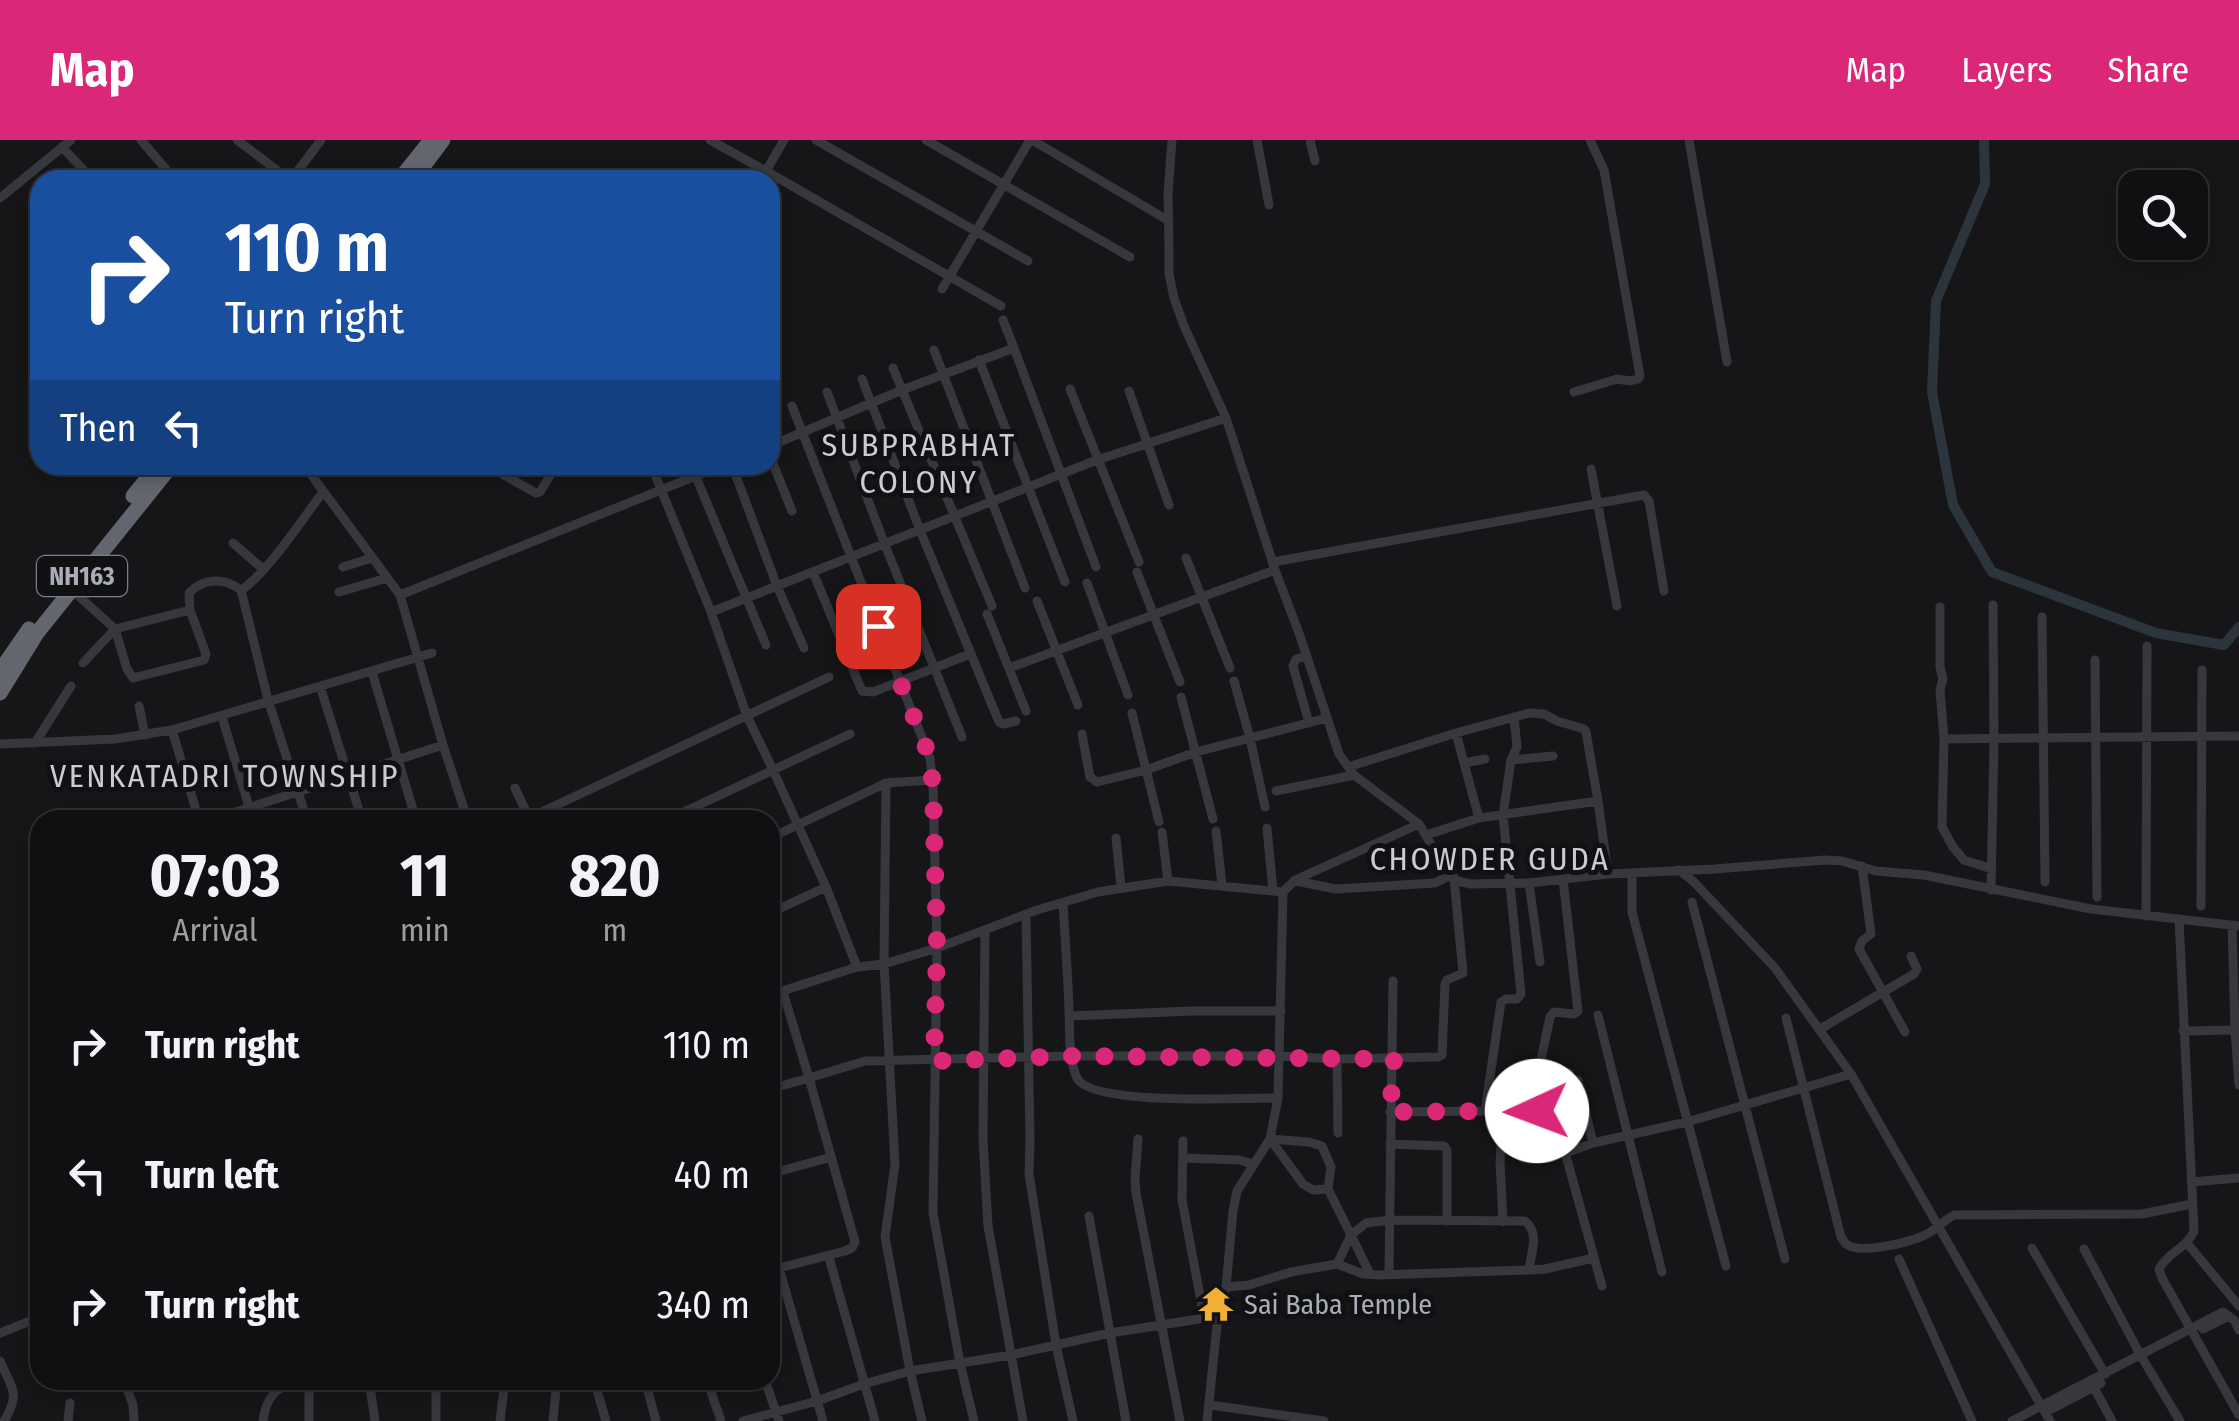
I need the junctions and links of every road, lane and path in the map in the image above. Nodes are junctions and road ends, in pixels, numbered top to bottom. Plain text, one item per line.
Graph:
1 (141, 140) edge
2 (238, 140) edge
3 (321, 140) edge
4 (431, 140) edge
5 (443, 140) edge
6 (710, 140) edge
7 (784, 140) edge
8 (816, 140) edge
9 (926, 140) edge
10 (1031, 140) edge
11 (1172, 140) edge
12 (1257, 140) edge
13 (1310, 140) edge
14 (1590, 140) edge
15 (1689, 140) edge
16 (66, 143) edge
17 (1314, 161) dead end
18 (34, 170) edge
19 (86, 170) edge
20 (166, 170) edge
21 (278, 170) edge
22 (298, 170) edge
23 (407, 170) edge
24 (420, 170) edge
25 (755, 170) edge
26 (767, 170) edge
27 (30, 173) edge
28 (780, 185) edge
29 (1004, 185) junction
30 (0, 198) edge
31 (1269, 206) dead end
32 (1169, 220) junction
33 (977, 232) junction
34 (1130, 257) dead end
35 (1028, 261) dead end
36 (950, 277) junction
37 (942, 289) dead end
38 (1000, 306) dead end
39 (1003, 320) dead end
40 (1014, 348) junction
41 (934, 350) dead end
42 (979, 360) junction
43 (1727, 362) dead end
44 (893, 368) dead end
45 (942, 374) junction
46 (862, 379) dead end
47 (1070, 389) dead end
48 (902, 390) junction
49 (1128, 391) dead end
50 (827, 392) dead end
51 (1574, 392) dead end
52 (872, 403) junction
53 (792, 406) dead end
54 (837, 418) junction
55 (1226, 418) junction
56 (802, 432) junction
57 (780, 442) edge
58 (1147, 443) junction
59 (1097, 460) junction
60 (1591, 468) dead end
61 (1062, 474) junction
62 (150, 475) edge
63 (164, 475) edge
64 (311, 475) edge
65 (504, 475) edge
66 (550, 475) edge
67 (655, 475) edge
68 (685, 475) edge
69 (695, 475) edge
70 (736, 475) edge
71 (778, 475) edge
72 (1028, 488) junction
73 (660, 490) junction
74 (322, 492) junction
75 (993, 500) junction
76 (1598, 503) junction
77 (1169, 505) dead end
78 (792, 511) dead end
79 (954, 516) junction
80 (920, 530) junction
81 (233, 543) dead end
82 (884, 544) junction
83 (372, 558) junction
84 (850, 558) junction
85 (1186, 558) dead end
86 (1274, 566) junction
87 (343, 567) dead end
88 (1096, 568) dead end
89 (263, 569) junction
90 (814, 572) junction
91 (387, 578) junction
92 (1065, 582) dead end
93 (1086, 583) dead end
94 (777, 586) junction
95 (1026, 588) dead end
96 (72, 590) junction
97 (241, 590) junction
98 (1664, 591) dead end
99 (339, 592) dead end
100 (400, 595) junction
101 (747, 598) junction
102 (1202, 598) junction
103 (1037, 601) dead end
104 (1617, 606) dead end
105 (1993, 606) dead end
106 (1940, 607) dead end
107 (190, 610) junction
108 (711, 612) junction
109 (1154, 616) junction
110 (2042, 617) dead end
111 (115, 629) junction
112 (1106, 634) junction
113 (766, 645) dead end
114 (2147, 646) dead end
115 (804, 648) dead end
116 (432, 652) dead end
117 (1057, 652) junction
118 (970, 654) junction
119 (417, 656) junction
120 (1307, 656) junction
121 (2095, 660) dead end
122 (83, 663) dead end
123 (935, 668) junction
124 (1009, 668) junction
125 (1230, 668) dead end
126 (0, 670) edge
127 (2202, 670) dead end
128 (372, 672) junction
129 (829, 677) dead end
130 (900, 681) junction
131 (1234, 681) dead end
132 (1180, 682) dead end
133 (71, 686) dead end
134 (320, 686) junction
135 (0, 693) edge
136 (1128, 695) dead end
137 (1182, 697) dead end
138 (268, 700) junction
139 (1078, 704) dead end
140 (139, 706) dead end
141 (1026, 711) dead end
142 (1132, 713) dead end
143 (748, 716) junction
144 (1514, 716) junction
145 (222, 717) junction
146 (1327, 718) junction
147 (1016, 721) dead end
148 (1309, 723) junction
149 (172, 730) junction
150 (1456, 733) junction
151 (145, 734) junction
152 (850, 734) dead end
153 (1082, 734) dead end
154 (2202, 735) junction
155 (2239, 736) edge
156 (962, 737) dead end
157 (2094, 737) junction
158 (1250, 738) junction
159 (2147, 738) junction
160 (1944, 739) junction
161 (2043, 739) junction
162 (1994, 740) junction
163 (35, 743) junction
164 (0, 744) edge
165 (443, 745) junction
166 (1196, 752) junction
167 (1553, 756) dead end
168 (1485, 759) dead end
169 (398, 760) junction
170 (1510, 760) junction
171 (1464, 763) junction
172 (773, 770) junction
173 (1146, 770) junction
174 (1351, 771) junction
175 (347, 775) junction
176 (932, 780) junction
177 (886, 783) junction
178 (515, 788) dead end
179 (1276, 791) dead end
180 (298, 792) junction
181 (1598, 800) junction
182 (1266, 807) dead end
183 (464, 808) dead end
184 (196, 810) edge
185 (250, 810) edge
186 (260, 810) edge
187 (304, 810) edge
188 (359, 810) edge
189 (413, 810) edge
190 (524, 810) edge
191 (547, 810) edge
192 (688, 810) edge
193 (1504, 815) junction
194 (1479, 818) junction
195 (1214, 819) dead end
196 (1419, 824) junction
197 (798, 825) junction
198 (1267, 828) dead end
199 (1216, 831) dead end
200 (780, 833) edge
201 (1426, 835) junction
202 (1116, 838) dead end
203 (1862, 866) junction
204 (1992, 869) junction
205 (1679, 870) junction
206 (1608, 874) junction
207 (1632, 874) junction
208 (1452, 877) junction
209 (1563, 879) junction
210 (1168, 880) junction
211 (1296, 880) junction
212 (2045, 882) dead end
213 (1509, 883) junction
214 (1529, 883) junction
215 (1222, 885) junction
216 (826, 887) junction
217 (1121, 887) junction
218 (1991, 890) junction
219 (1278, 892) junction
220 (2098, 897) dead end
221 (1063, 902) junction
222 (1692, 902) dead end
223 (2201, 906) dead end
224 (780, 908) edge
225 (1026, 914) junction
226 (2146, 916) junction
227 (2179, 919) junction
228 (2235, 925) edge
229 (985, 930) junction
230 (937, 948) junction
231 (1911, 956) dead end
232 (1540, 962) dead end
233 (884, 964) junction
234 (857, 967) junction
235 (1393, 981) dead end
236 (783, 992) junction
237 (1882, 992) junction
238 (780, 993) edge
239 (1281, 1010) junction
240 (1598, 1015) dead end
241 (1069, 1016) junction
242 (1786, 1018) dead end
243 (1820, 1029) junction
244 (2237, 1030) edge
245 (2184, 1031) junction
246 (1905, 1032) dead end
247 (1072, 1056) junction
248 (1279, 1056) junction
249 (1027, 1057) junction
250 (982, 1058) junction
251 (1336, 1059) junction
252 (1394, 1059) junction
253 (934, 1061) junction
254 (890, 1062) junction
255 (1539, 1070) junction
256 (1851, 1074) junction
257 (809, 1078) junction
258 (2239, 1085) edge
259 (780, 1086) edge
260 (1804, 1089) junction
261 (1278, 1098) junction
262 (1746, 1104) junction
263 (1485, 1111) junction
264 (1390, 1112) junction
265 (1503, 1115) junction
266 (1686, 1122) junction
267 (1338, 1133) dead end
268 (1627, 1136) junction
269 (1138, 1139) dead end
270 (1270, 1139) junction
271 (1183, 1141) dead end
272 (1593, 1143) junction
273 (1390, 1144) junction
274 (832, 1157) junction
275 (1183, 1158) junction
276 (1253, 1164) junction
277 (780, 1171) edge
278 (2239, 1178) edge
279 (2191, 1182) junction
280 (1328, 1189) junction
281 (2192, 1204) junction
282 (1089, 1216) dead end
283 (1390, 1220) junction
284 (1447, 1220) junction
285 (1503, 1222) junction
286 (1938, 1228) junction
287 (1351, 1235) junction
288 (2187, 1243) junction
289 (2032, 1248) dead end
290 (2084, 1249) dead end
291 (1594, 1258) junction
292 (1786, 1258) dead end
293 (1898, 1259) dead end
294 (830, 1260) dead end
295 (1337, 1264) junction
296 (1726, 1266) dead end
297 (780, 1268) edge
298 (1529, 1270) junction
299 (1662, 1272) dead end
300 (1389, 1273) junction
301 (1370, 1274) junction
302 (782, 1275) dead end
303 (1602, 1286) dead end
304 (1226, 1287) junction
305 (2239, 1306) edge
306 (1218, 1316) junction
307 (1204, 1317) junction
308 (30, 1321) edge
309 (1163, 1325) junction
310 (2239, 1330) edge
311 (2192, 1332) junction
312 (0, 1333) edge
313 (1110, 1333) junction
314 (1056, 1345) junction
315 (1011, 1355) junction
316 (2143, 1358) junction
317 (0, 1361) edge
318 (960, 1363) junction
319 (910, 1372) junction
320 (2105, 1374) junction
321 (864, 1384) junction
322 (2092, 1384) junction
323 (128, 1390) edge
324 (280, 1390) edge
325 (310, 1390) edge
326 (370, 1390) edge
327 (436, 1390) edge
328 (504, 1390) edge
329 (556, 1390) edge
330 (597, 1390) edge
331 (647, 1390) edge
332 (710, 1390) edge
333 (768, 1390) edge
334 (817, 1402) junction
335 (70, 1404) dead end
336 (1210, 1405) junction
337 (2046, 1413) edge
338 (2239, 1415) edge
339 (778, 1416) edge
340 (1296, 1419) edge
341 (4, 1421) edge
342 (68, 1421) edge
343 (134, 1421) edge
344 (263, 1421) edge
345 (309, 1421) edge
346 (375, 1421) edge
347 (436, 1421) edge
348 (500, 1421) edge
349 (553, 1421) edge
350 (606, 1421) edge
351 (656, 1421) edge
352 (720, 1421) edge
353 (743, 1421) edge
354 (823, 1421) edge
355 (875, 1421) edge
356 (922, 1421) edge
357 (974, 1421) edge
358 (1023, 1421) edge
359 (1073, 1421) edge
360 (1126, 1421) edge
361 (1180, 1421) edge
362 (1207, 1421) edge
363 (1324, 1421) edge
364 (1972, 1421) edge
365 (2012, 1421) edge
366 (2112, 1421) edge
367 (2180, 1421) edge

1 - 20 street
2 - 21 street
3 - 22 street
4 - 23 highway
5 - 24 highway
6 - 25 street
7 - 26 street
8 - 33 street
9 - 29 street
10 - 29 street
10 - 32 street
11 - 32 street
12 - 31 street
13 - 17 street
14 - 51 street
15 - 43 street
16 - 18 street
16 - 19 street
27 - 30 street
28 - 36 street
29 - 33 street
29 - 34 street
32 - 55 street
33 - 35 street
33 - 36 street
36 - 37 street
36 - 38 street
39 - 40 street
40 - 42 street
40 - 61 street
41 - 45 street
42 - 45 street
42 - 72 street
44 - 48 street
45 - 48 street
45 - 75 street
46 - 52 street
47 - 59 street
48 - 52 street
48 - 79 street
49 - 58 street
50 - 54 street
52 - 54 street
52 - 80 street
53 - 56 street
54 - 56 street
54 - 82 street
55 - 58 street
55 - 86 street
56 - 57 street
56 - 84 street
58 - 59 street
58 - 77 street
59 - 61 street
59 - 109 street
60 - 76 street
61 - 72 street
61 - 88 street
62 - 126 highway, NH163
63 - 96 highway, NH163
64 - 74 street
65 - 66 street
67 - 73 street
68 - 73 street
69 - 101 street
70 - 94 street
71 - 78 street
72 - 75 street
72 - 92 street
73 - 100 street
73 - 108 street
74 - 83 street
74 - 89 street
75 - 79 street
75 - 95 street
76 - 86 street
76 - 98 street
76 - 104 street
79 - 80 street
79 - 124 street
80 - 82 street
80 - 118 street
81 - 89 street
82 - 84 street
82 - 123 street
83 - 87 street
83 - 91 street
84 - 90 street
84 - 130 street
85 - 102 street
86 - 102 street
86 - 120 street
89 - 97 street
90 - 94 street
90 - 130 street
91 - 99 street
91 - 100 street
93 - 112 street
94 - 101 street
94 - 115 street
96 - 111 street
96 - 135 highway, NH163
97 - 107 street
97 - 138 street
100 - 119 street
101 - 108 street
101 - 113 street
102 - 109 street
102 - 125 street
103 - 117 street
105 - 162 street
106 - 160 street
107 - 111 street
107 - 111 street
108 - 143 street
109 - 112 street
109 - 132 street
110 - 161 street
111 - 122 street
112 - 117 street
112 - 136 street
114 - 159 street
116 - 119 street
117 - 124 street
117 - 139 street
118 - 123 street
118 - 147 street
119 - 128 street
119 - 165 street
120 - 146 street
120 - 148 street
121 - 157 street
123 - 130 street
123 - 156 street
124 - 141 street
127 - 154 street
128 - 134 street
128 - 169 street
129 - 143 street
130 - 176 street
131 - 158 street
133 - 163 street
134 - 138 street
134 - 175 street
137 - 166 street
138 - 145 street
138 - 180 street
140 - 151 street
142 - 173 street
143 - 172 street
143 - 191 street
144 - 150 street
144 - 170 street
144 - 181 street
145 - 149 street
145 - 185 street
146 - 148 street
146 - 174 street
148 - 158 street
149 - 151 street
149 - 184 street
150 - 171 street
150 - 174 street
151 - 163 street
152 - 172 street
153 - 173 street
154 - 155 street
154 - 159 street
154 - 223 street
157 - 159 street
157 - 161 street
157 - 220 street
158 - 166 street
158 - 182 street
159 - 226 street
160 - 162 street
160 - 204 street
161 - 162 street
161 - 212 street
162 - 204 street
163 - 164 street
165 - 169 street
165 - 183 street
166 - 173 street
166 - 195 street
167 - 170 street
168 - 171 street
169 - 175 street
169 - 189 street
170 - 193 street
171 - 194 street
172 - 192 street
172 - 197 street
173 - 210 street
174 - 179 street
174 - 196 street
175 - 180 street
175 - 188 street
176 - 177 street
176 - 230 street
177 - 197 street
177 - 233 street
178 - 190 street
180 - 186 street
180 - 187 street
181 - 193 street
181 - 206 street
193 - 194 street
193 - 213 street
194 - 201 street
196 - 201 street
196 - 211 street
197 - 200 street
197 - 216 street
198 - 219 street
199 - 215 street
201 - 208 street
202 - 217 street
203 - 205 street
203 - 218 street
203 - 237 street
204 - 218 street
205 - 207 street
205 - 243 street
206 - 207 street
206 - 209 street
207 - 266 street
208 - 211 street
208 - 213 street
208 - 252 street
209 - 214 street
209 - 255 street
210 - 215 street
210 - 217 street
211 - 219 street
213 - 214 street
213 - 263 street
214 - 232 street
215 - 219 street
216 - 224 street
216 - 234 street
217 - 221 street
218 - 226 street
219 - 239 street
221 - 225 street
221 - 241 street
222 - 262 street
225 - 229 street
225 - 249 street
226 - 227 street
227 - 228 street
227 - 245 street
228 - 244 street
229 - 230 street
229 - 250 street
230 - 233 street
230 - 253 street
231 - 237 street
233 - 234 street
233 - 254 street
234 - 236 street
235 - 252 street
236 - 238 street
236 - 257 street
237 - 243 street
237 - 246 street
239 - 241 street
239 - 248 street
240 - 268 street
241 - 247 street
242 - 260 street
243 - 256 street
244 - 245 street
244 - 258 street
245 - 279 street
247 - 248 street
247 - 249 street
247 - 261 street
248 - 251 street
248 - 261 street
249 - 250 street
249 - 314 street
250 - 253 street
250 - 315 street
251 - 252 street
251 - 267 street
252 - 264 street
253 - 254 street
253 - 318 street
254 - 257 street
254 - 319 street
255 - 265 street
255 - 272 street
256 - 260 street
256 - 286 street
257 - 259 street
257 - 274 street
260 - 262 street
260 - 286 street
261 - 270 street
262 - 266 street
262 - 292 street
263 - 264 street
263 - 265 street
264 - 273 street
265 - 285 street
266 - 268 street
266 - 296 street
268 - 272 street
268 - 299 street
269 - 309 street
270 - 276 street
270 - 280 street
270 - 280 street
271 - 275 street
272 - 291 street
273 - 283 street
273 - 284 street
274 - 277 street
274 - 297 street
275 - 276 street
275 - 307 street
276 - 304 street
278 - 279 street
279 - 281 street
280 - 287 street
281 - 286 street
281 - 288 street
282 - 313 street
283 - 284 street
283 - 287 street
283 - 300 street
284 - 285 street
285 - 298 street
286 - 337 street
287 - 295 street
287 - 301 street
288 - 305 street
288 - 311 street
289 - 320 street
290 - 316 street
291 - 298 street
291 - 303 street
293 - 364 street
294 - 321 street
295 - 301 street
295 - 304 street
298 - 300 street
300 - 301 street
302 - 334 street
304 - 306 street
306 - 307 street
306 - 336 street
307 - 309 street
308 - 312 street
309 - 313 street
309 - 361 street
310 - 311 street
311 - 316 street
311 - 338 street
313 - 314 street
313 - 360 street
314 - 315 street
314 - 359 street
315 - 318 street
315 - 358 street
316 - 320 street
316 - 322 street
316 - 367 street
317 - 341 street
318 - 319 street
318 - 357 street
319 - 321 street
319 - 356 street
320 - 322 street
321 - 334 street
321 - 355 street
322 - 337 street
322 - 366 street
323 - 343 street
324 - 344 street
325 - 345 street
326 - 346 street
327 - 347 street
328 - 348 street
329 - 349 street
330 - 350 street
331 - 351 street
332 - 352 street
333 - 339 street
334 - 339 street
334 - 354 street
335 - 342 street
336 - 340 street
336 - 362 street
337 - 365 street
339 - 353 street
340 - 363 street

